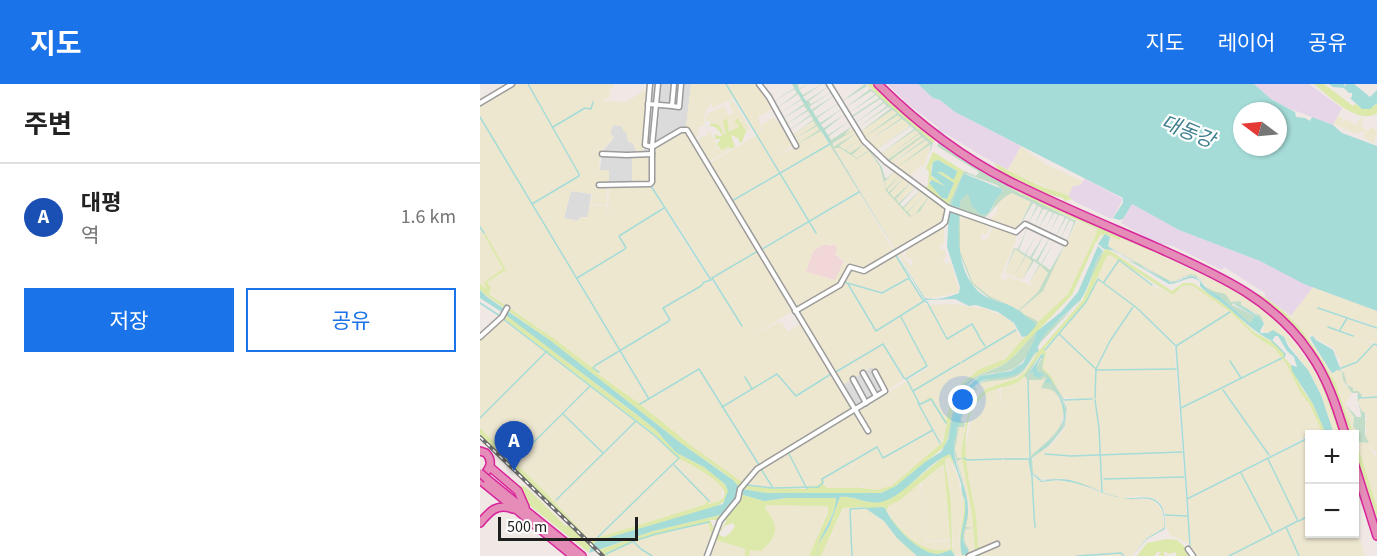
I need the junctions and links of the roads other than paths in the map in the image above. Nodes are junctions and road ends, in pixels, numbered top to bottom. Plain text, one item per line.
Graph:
1 (512, 84) edge
2 (650, 84) edge
3 (658, 84) edge
4 (674, 84) edge
5 (681, 84) edge
6 (759, 84) edge
7 (829, 84) edge
8 (878, 84) edge
9 (480, 103) edge
10 (648, 104) junction
11 (656, 104) junction
12 (672, 106) junction
13 (796, 146) dead end
14 (652, 147) junction
15 (602, 154) dead end
16 (652, 154) junction
17 (599, 185) dead end
18 (948, 208) junction
19 (1065, 243) dead end
20 (507, 308) dead end
21 (795, 311) junction
22 (480, 338) edge
23 (875, 372) dead end
24 (863, 374) dead end
25 (853, 379) dead end
26 (876, 396) junction
27 (866, 403) junction
28 (855, 411) junction
29 (1344, 430) edge
30 (868, 431) dead end
31 (480, 451) edge
32 (490, 467) junction
33 (480, 473) edge
34 (1359, 479) edge
35 (483, 481) edge
36 (519, 512) junction
37 (529, 513) junction
38 (480, 523) edge
39 (1377, 536) edge
40 (997, 544) dead end
41 (1188, 549) dead end
42 (578, 555) edge
43 (707, 556) edge
44 (969, 556) edge
45 (1193, 556) edge

1 - 9 street
2 - 10 street
3 - 11 street
4 - 12 street
5 - 12 street
6 - 13 street
7 - 18 street
8 - 29 highway
10 - 11 street
10 - 14 street
11 - 12 street
11 - 14 street
14 - 16 street
14 - 21 street
15 - 16 street
16 - 17 street
18 - 19 street
18 - 21 street
20 - 22 street
21 - 28 street
23 - 26 street
24 - 26 street
25 - 27 street
26 - 27 street
27 - 28 street
28 - 30 street
28 - 43 street
31 - 32 highway
32 - 35 highway
32 - 37 highway
33 - 35 highway, bridge
34 - 39 highway
35 - 36 highway
35 - 37 highway
36 - 38 highway
36 - 42 highway
37 - 42 highway
40 - 44 street
41 - 45 street

